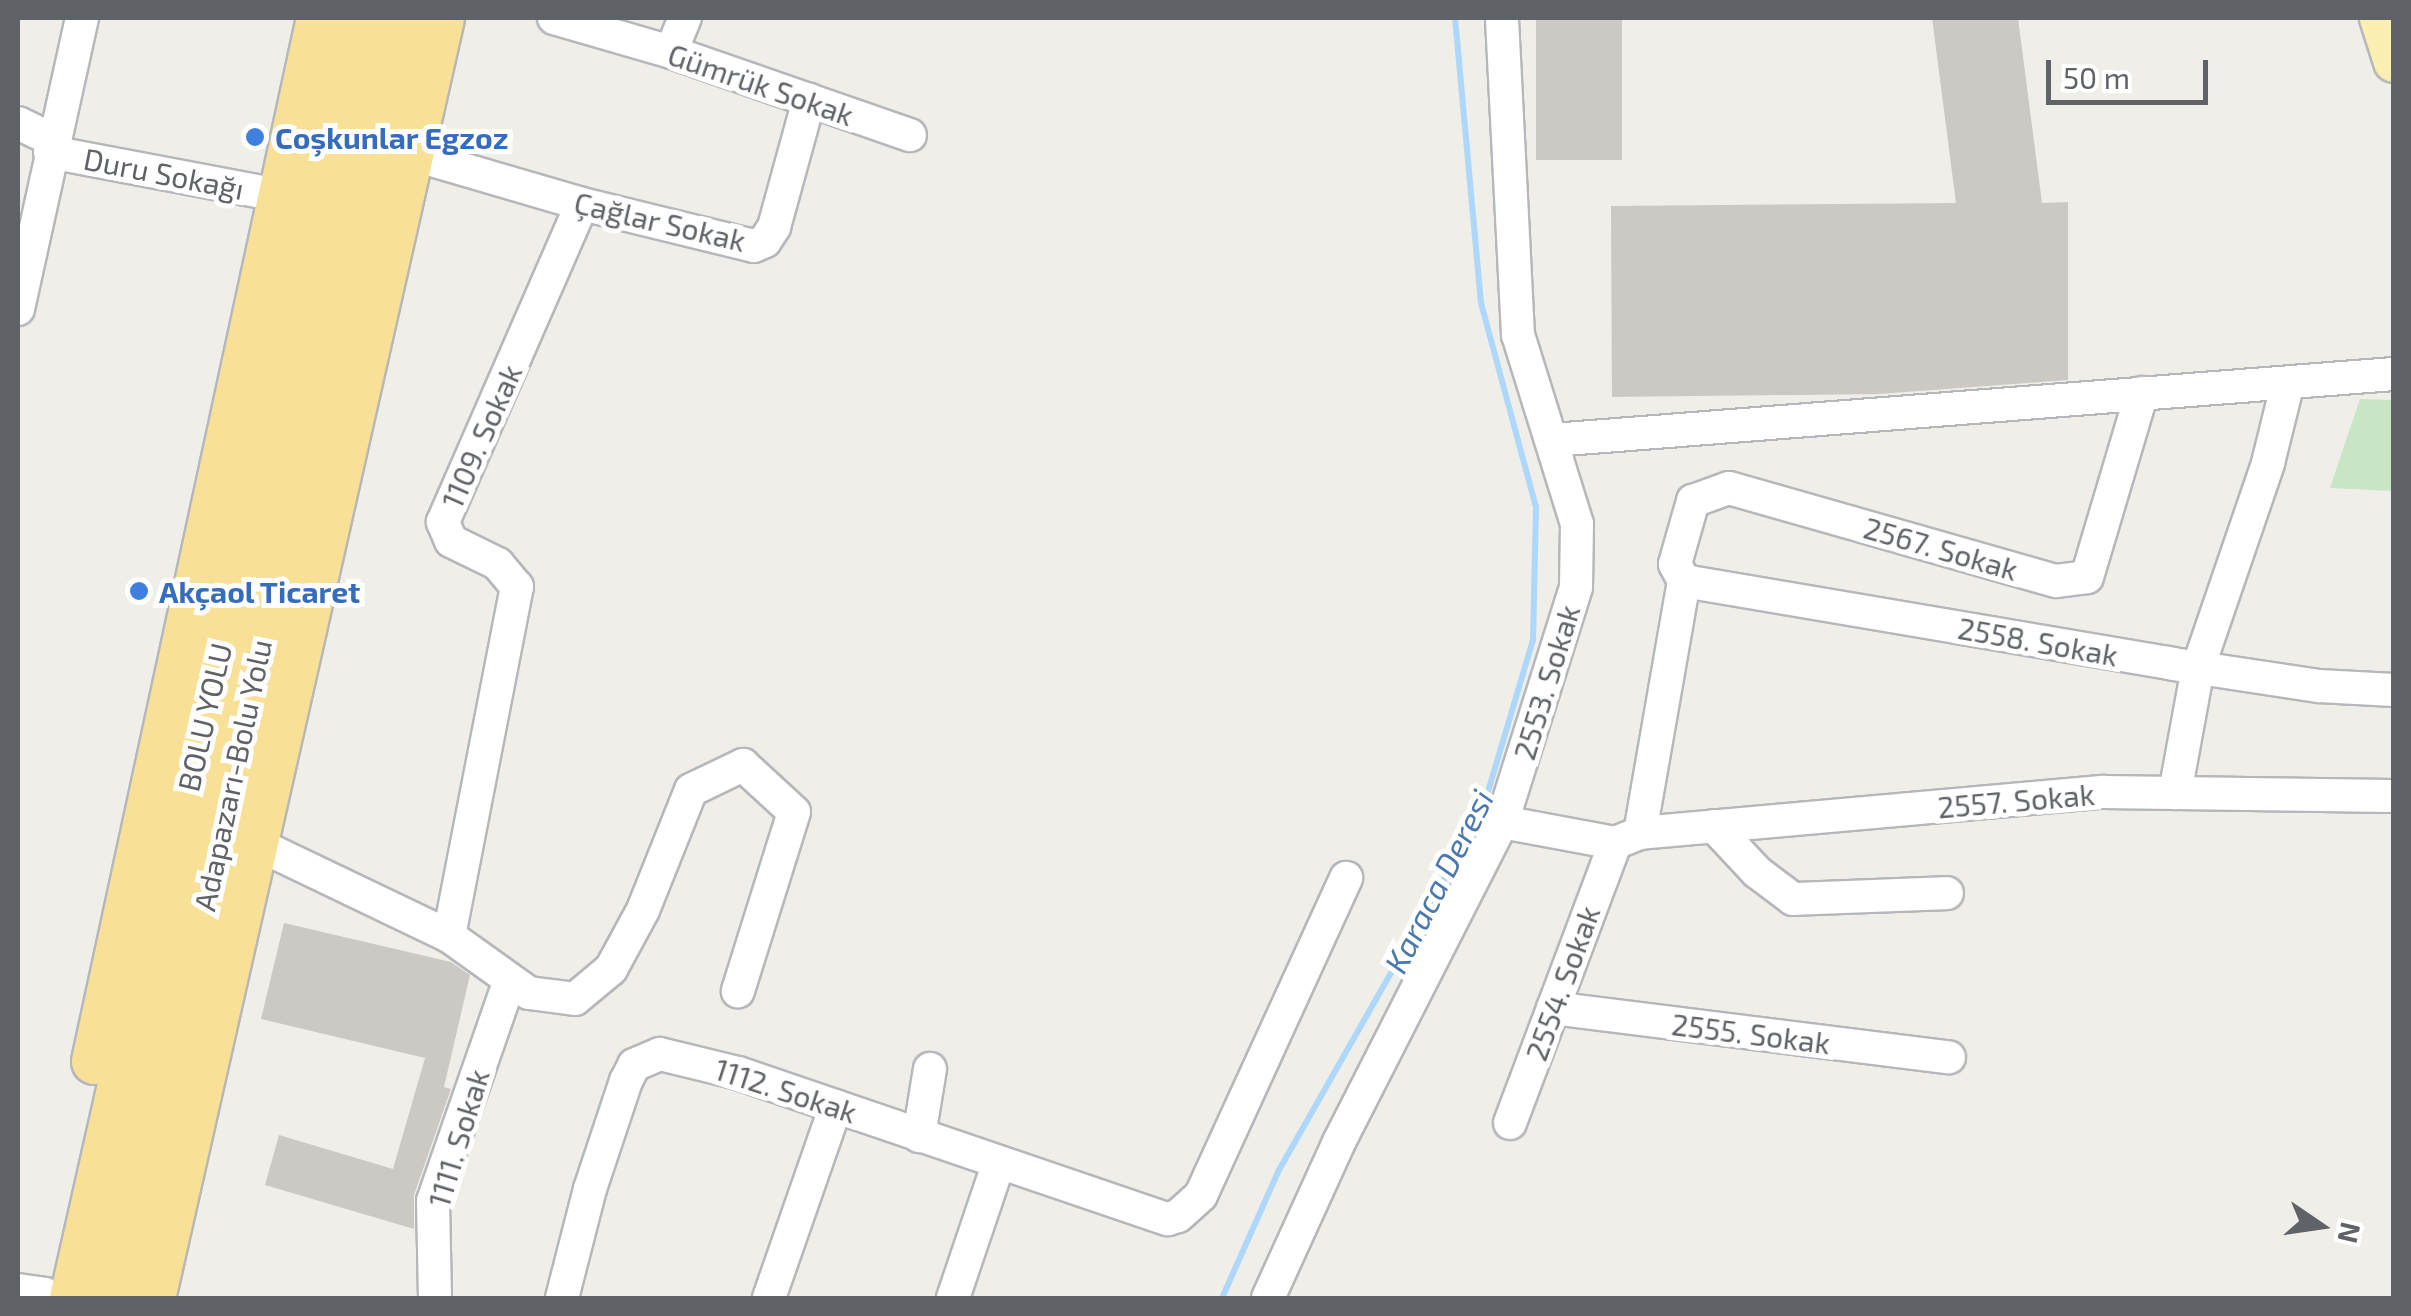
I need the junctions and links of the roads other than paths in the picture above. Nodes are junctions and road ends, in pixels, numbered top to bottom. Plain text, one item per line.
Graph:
1 (82, 18) edge
2 (320, 18) edge
3 (360, 18) edge
4 (400, 18) edge
5 (441, 18) edge
6 (554, 18) edge
7 (685, 18) edge
8 (1502, 18) edge
9 (2380, 18) edge
10 (671, 52) junction
11 (2394, 62) edge
12 (810, 100) junction
13 (18, 123) edge
14 (910, 135) dead end
15 (51, 146) junction
16 (411, 154) junction
17 (278, 195) junction
18 (582, 204) junction
19 (18, 309) edge
20 (2394, 374) edge
21 (2288, 382) junction
22 (2142, 394) junction
23 (1553, 440) junction
24 (1684, 581) junction
25 (2198, 668) junction
26 (2394, 690) edge
27 (2175, 793) junction
28 (2394, 796) edge
29 (1502, 822) junction
30 (1714, 826) junction
31 (1627, 838) junction
32 (257, 844) junction
33 (1346, 878) dead end
34 (1947, 893) dead end
35 (449, 936) junction
36 (509, 983) junction
37 (738, 991) dead end
38 (1553, 1008) junction
39 (1949, 1057) dead end
40 (930, 1068) dead end
41 (836, 1106) junction
42 (1510, 1123) dead end
43 (920, 1136) junction
44 (998, 1165) junction
45 (45, 1295) edge
46 (116, 1298) edge
47 (152, 1298) edge
48 (435, 1298) edge
49 (562, 1298) edge
50 (769, 1298) edge
51 (953, 1298) edge
52 (1268, 1298) edge

1 - 15 street
2 - 17 highway
3 - 45 highway, BOLU YOLU
4 - 46 highway, Adapazarı-Bolu Yolu
5 - 16 highway
6 - 10 street, Gümrük Sokak
7 - 10 street
8 - 23 street, 2553. Sokak
9 - 11 main road
10 - 12 street, Gümrük Sokak
12 - 14 street, Gümrük Sokak
12 - 18 street, Çağlar Sokak
13 - 15 street, Duru Sokağı
15 - 17 street, Duru Sokağı
15 - 19 street
16 - 18 street, Çağlar Sokak
16 - 32 highway
17 - 45 highway
18 - 35 street, 1109. Sokak
20 - 21 street
21 - 22 street
21 - 25 street
22 - 23 street
22 - 24 street, 2567. Sokak
23 - 29 street, 2553. Sokak
24 - 25 street, 2558. Sokak
24 - 31 street, 2554. Sokak
25 - 26 street, 2558. Sokak
25 - 27 street
27 - 28 street, 2557. Sokak
27 - 30 street, 2557. Sokak
29 - 31 street
29 - 52 street, 2553. Sokak
30 - 31 street, 2557. Sokak
30 - 34 street
31 - 38 street, 2554. Sokak
32 - 35 street
32 - 47 highway
33 - 44 street, 1112. Sokak
35 - 36 street
36 - 37 street
36 - 48 street, 1111. Sokak
38 - 39 street, 2555. Sokak
38 - 42 street, 2554. Sokak
40 - 43 street
41 - 43 street, 1112. Sokak
41 - 49 street, 1112. Sokak
41 - 50 street
43 - 44 street, 1112. Sokak
44 - 51 street

